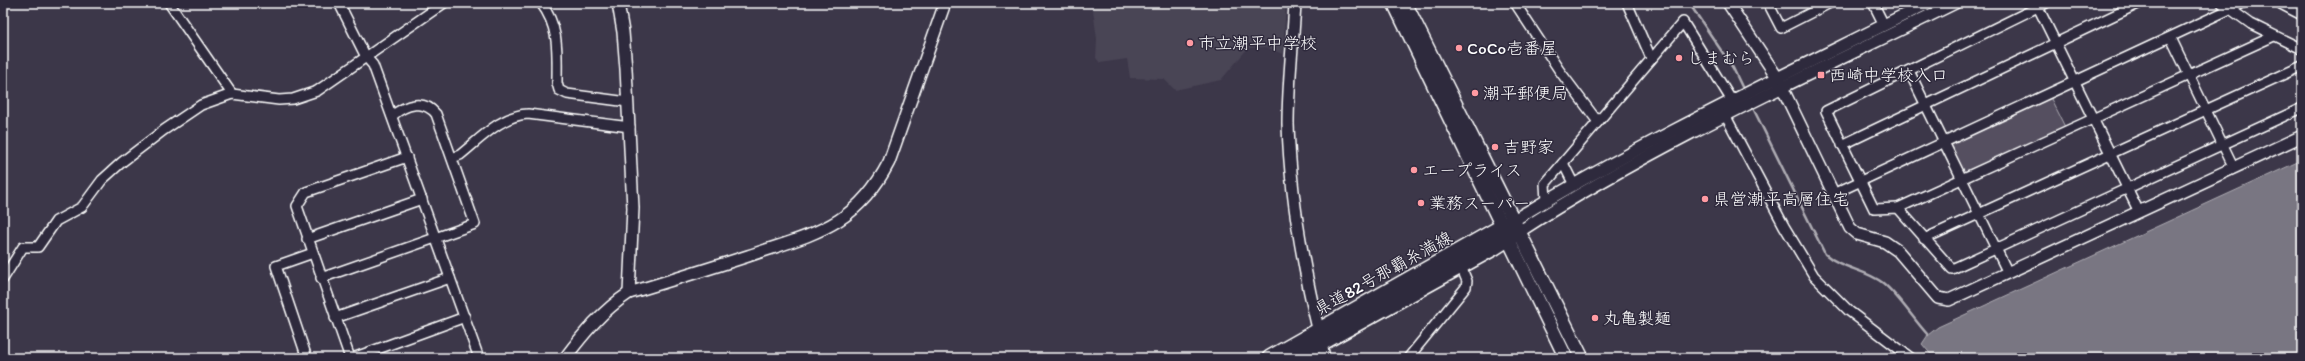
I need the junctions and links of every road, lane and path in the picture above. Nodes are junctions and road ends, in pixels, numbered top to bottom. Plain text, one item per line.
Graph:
1 (169, 3) edge
2 (339, 3) edge
3 (444, 3) edge
4 (541, 3) edge
5 (618, 3) edge
6 (945, 3) edge
7 (1295, 3) edge
8 (1394, 3) edge
9 (1405, 3) edge
10 (1515, 3) edge
11 (1627, 3) edge
12 (1768, 3) edge
13 (1830, 3) edge
14 (1873, 3) edge
15 (1928, 3) edge
16 (1955, 3) edge
17 (2140, 3) edge
18 (2222, 3) edge
19 (2243, 3) edge
20 (2281, 3) edge
21 (1732, 4) edge
22 (2040, 4) edge
23 (2229, 10) junction
24 (2302, 14) edge
25 (1884, 25) junction
26 (2274, 36) junction
27 (2171, 38) junction
28 (2055, 43) junction
29 (2302, 49) edge
30 (366, 57) junction
31 (1651, 58) junction
32 (2302, 66) edge
33 (1909, 71) junction
34 (2189, 75) junction
35 (1777, 77) junction
36 (2075, 82) junction
37 (1782, 88) junction
38 (232, 94) junction
39 (628, 102) junction
40 (1736, 102) junction
41 (1926, 105) junction
42 (2302, 108) edge
43 (2206, 110) junction
44 (1723, 111) junction
45 (392, 116) junction
46 (2093, 118) junction
47 (1598, 122) junction
48 (630, 127) junction
49 (2302, 136) edge
50 (1944, 143) junction
51 (2222, 144) junction
52 (1842, 145) junction
53 (2110, 153) junction
54 (407, 157) junction
55 (452, 158) junction
56 (1563, 163) junction
57 (2234, 168) junction
58 (1962, 179) junction
59 (1860, 181) junction
60 (1574, 185) junction
61 (2127, 188) junction
62 (1832, 194) junction
63 (422, 199) junction
64 (1546, 201) junction
65 (1898, 208) junction
66 (2139, 212) junction
67 (1979, 214) junction
68 (1517, 226) junction
69 (1504, 234) junction
70 (436, 237) junction
71 (307, 239) junction
72 (1924, 239) junction
73 (1996, 249) junction
74 (312, 253) junction
75 (1458, 260) junction
76 (2008, 273) junction
77 (321, 278) junction
78 (450, 278) junction
79 (3, 279) edge
80 (629, 294) junction
81 (465, 317) junction
82 (335, 318) junction
83 (1320, 337) junction
84 (307, 358) edge
85 (350, 358) edge
86 (353, 358) edge
87 (479, 358) edge
88 (565, 358) edge
89 (1270, 358) edge
90 (1294, 358) edge
91 (1325, 358) edge
92 (1408, 358) edge
93 (1566, 358) edge
94 (1582, 358) edge
95 (1911, 358) edge

1 - 38 street
2 - 30 street
3 - 30 street
4 - 39 street
5 - 39 street
6 - 80 street
7 - 83 street
8 - 69 main road
9 - 68 main road
10 - 47 street
11 - 31 street
12 - 13 street
14 - 25 street
15 - 25 street
16 - 37 street
17 - 28 street
18 - 23 street
19 - 23 street
20 - 24 street
21 - 35 street
22 - 28 street
22 - 33 street
23 - 26 street
23 - 27 street
25 - 35 street
26 - 29 street
26 - 34 street
27 - 34 street
27 - 36 street
28 - 36 street
28 - 41 street
30 - 38 street
30 - 45 street
31 - 40 street
31 - 47 street
32 - 43 street
33 - 41 street
33 - 52 street
34 - 43 street
34 - 46 street
35 - 37 street
35 - 40 street
36 - 46 street
36 - 50 street
37 - 40 street
37 - 62 street
38 - 79 street
39 - 48 street
40 - 44 street
41 - 50 street
41 - 52 street
42 - 51 street
43 - 51 street
43 - 53 street
44 - 60 street
44 - 68 street
44 - 95 street
45 - 54 street
45 - 55 street
46 - 53 street
46 - 58 street
47 - 56 street
48 - 55 street
48 - 80 street
49 - 57 street
50 - 58 street
50 - 59 street
51 - 57 street
51 - 61 street
52 - 59 street
53 - 61 street
53 - 67 street
54 - 63 street
54 - 71 street
55 - 70 street
56 - 60 street
56 - 64 street
57 - 66 street
58 - 65 street
58 - 67 street
59 - 62 street
59 - 65 street
60 - 64 street
61 - 66 street
61 - 73 street
62 - 76 street
63 - 70 street
63 - 71 street
64 - 68 street
65 - 72 street
66 - 76 street
67 - 72 street
67 - 73 street
68 - 69 main road, 県道82号那覇糸満線
68 - 94 main road
69 - 75 main road, 県道82号那覇糸満線
69 - 93 main road
70 - 77 street
70 - 78 street
71 - 74 street
72 - 73 street
73 - 76 street
74 - 77 street
74 - 84 street
75 - 83 main road, 県道82号那覇糸満線
75 - 92 street
77 - 82 street
78 - 81 street
78 - 82 street
80 - 88 street
81 - 86 street
81 - 87 street
82 - 85 street
83 - 89 main road, 県道82号那覇糸満線
83 - 90 main road, 県道82号那覇糸満線
83 - 91 street

